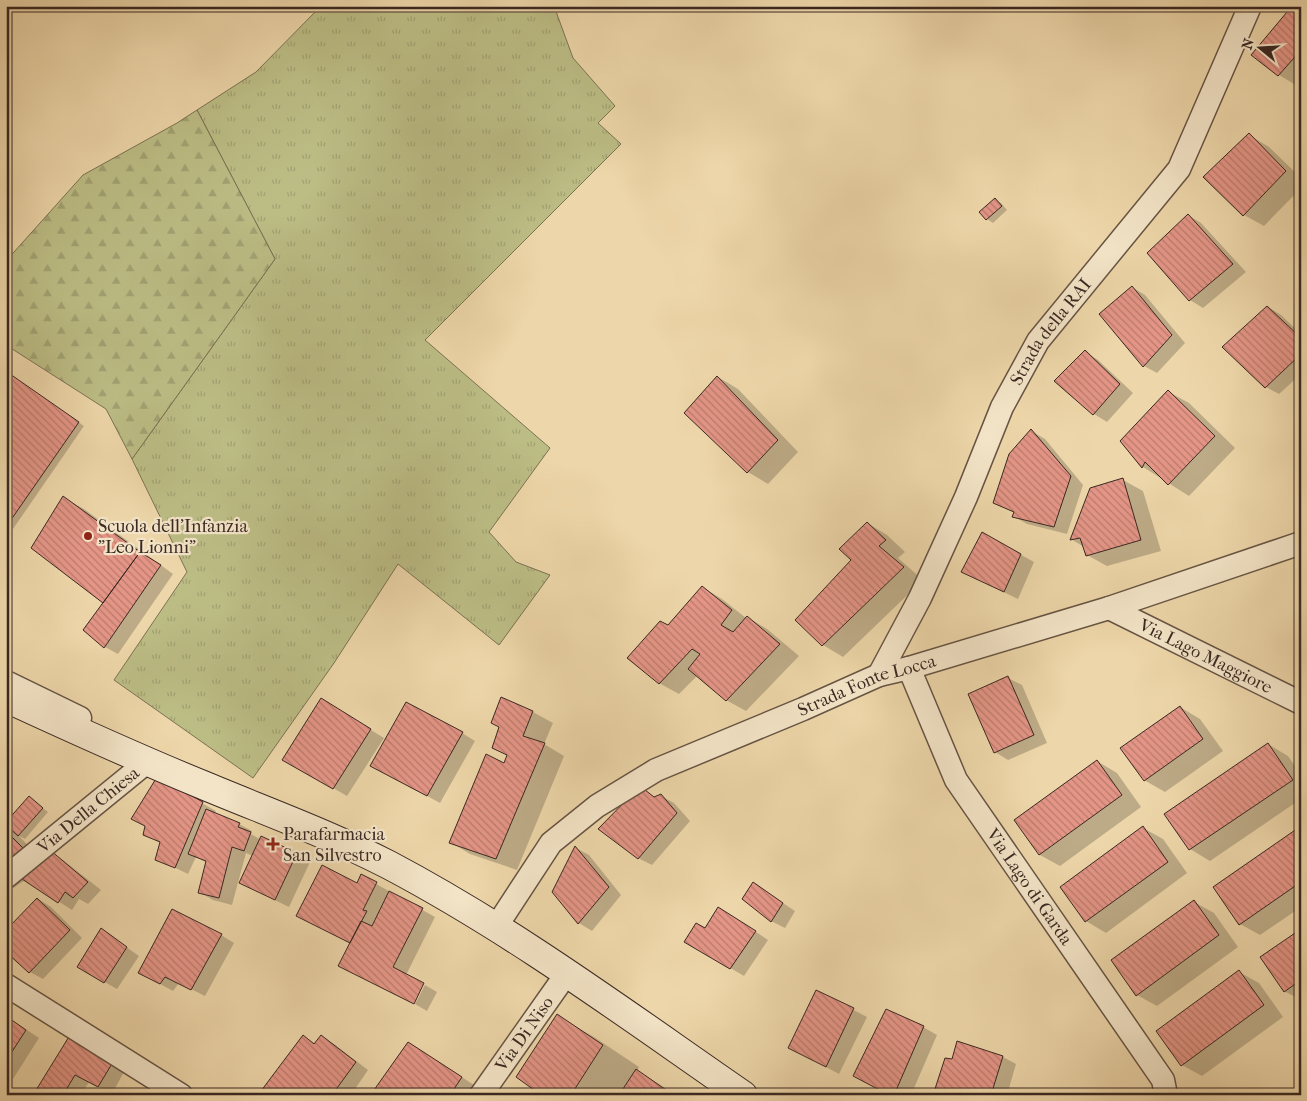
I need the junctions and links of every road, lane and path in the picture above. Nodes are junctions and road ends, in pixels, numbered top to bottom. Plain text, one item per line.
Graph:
1 (1250, 6) edge
2 (1301, 543) edge
3 (1110, 608) junction
4 (909, 668) junction
5 (879, 675) junction
6 (6, 682) edge
7 (6, 698) edge
8 (1301, 703) edge
9 (95, 730) dead end
10 (146, 762) junction
11 (6, 878) edge
12 (496, 927) junction
13 (567, 973) junction
14 (6, 984) edge
15 (181, 1095) edge
16 (481, 1095) edge
17 (743, 1095) edge
18 (1166, 1095) edge

1 - 5 street, Strada della RAI
2 - 3 street, Strada Fonte Locca
3 - 4 street, Strada Fonte Locca
3 - 8 street, Via Lago Maggiore
4 - 5 street, Strada Fonte Locca
4 - 18 street, Via Lago di Garda
5 - 12 street, Strada Fonte Locca
6 - 9 street
7 - 10 street
10 - 11 street, Via Della Chiesa
10 - 12 street
12 - 13 street
13 - 16 street, Via Di Niso
13 - 17 street
14 - 15 street

